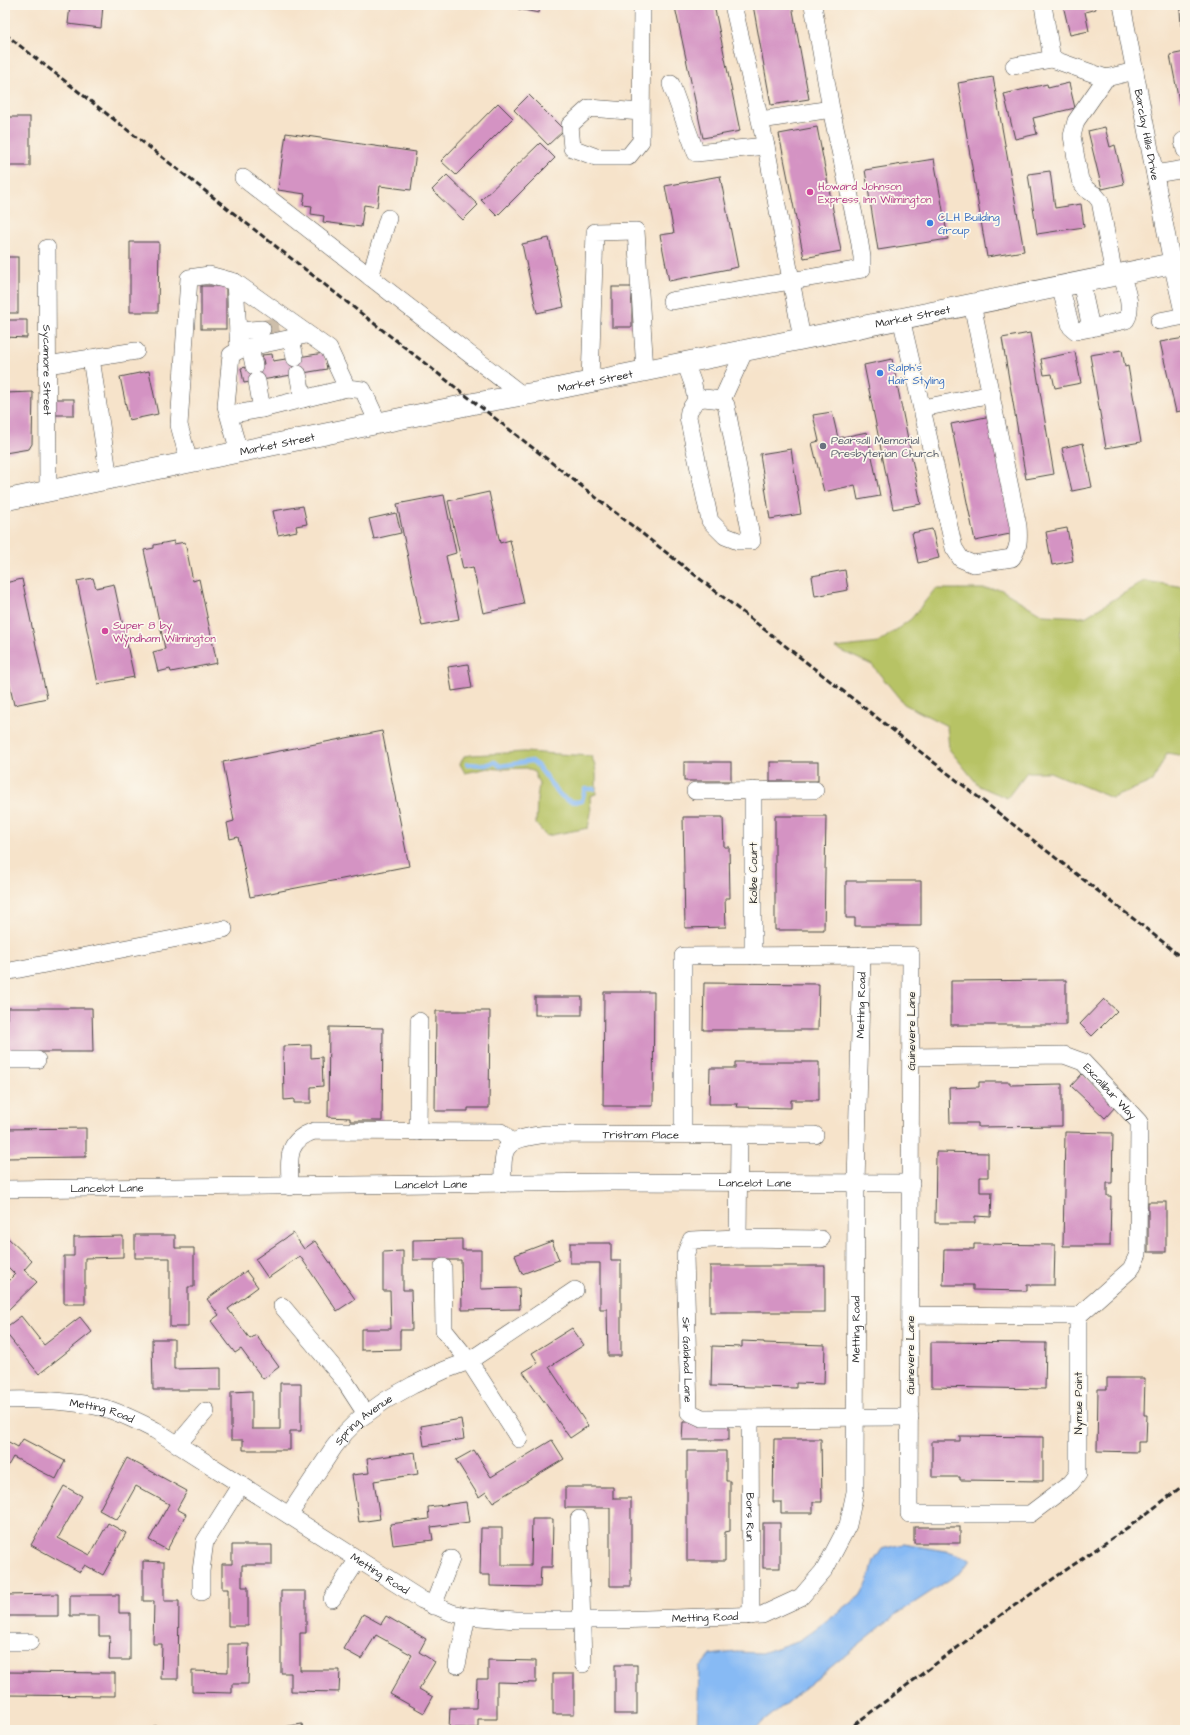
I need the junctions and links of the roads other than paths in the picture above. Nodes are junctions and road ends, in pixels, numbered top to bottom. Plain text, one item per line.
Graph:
1 (642, 5) edge
2 (733, 5) edge
3 (813, 5) edge
4 (1043, 5) edge
5 (1122, 5) edge
6 (1052, 60) junction
7 (1014, 66) dead end
8 (1135, 71) junction
9 (1106, 78) junction
10 (671, 84) dead end
11 (831, 109) junction
12 (642, 112) dead end
13 (760, 120) junction
14 (1185, 141) edge
15 (766, 146) junction
16 (1185, 150) edge
17 (1185, 169) edge
18 (1155, 174) junction
19 (242, 178) dead end
20 (388, 218) dead end
21 (47, 248) dead end
22 (1179, 262) edge
23 (1118, 275) junction
24 (370, 277) junction
25 (790, 281) junction
26 (235, 282) junction
27 (1082, 282) junction
28 (1060, 286) junction
29 (671, 301) dead end
30 (972, 304) junction
31 (1185, 316) edge
32 (901, 318) junction
33 (1159, 321) dead end
34 (262, 328) tunnel mouth
35 (1091, 328) junction
36 (292, 330) junction
37 (238, 331) junction
38 (802, 339) junction
39 (244, 348) junction
40 (745, 350) junction
41 (136, 351) dead end
42 (91, 358) junction
43 (295, 358) dead end
44 (685, 362) junction
45 (47, 365) junction
46 (645, 370) junction
47 (298, 374) dead end
48 (590, 381) junction
49 (346, 388) junction
50 (992, 394) junction
51 (522, 395) junction
52 (303, 399) junction
53 (696, 400) junction
54 (722, 400) junction
55 (923, 408) junction
56 (262, 409) junction
57 (229, 415) junction
58 (378, 423) junction
59 (239, 452) junction
60 (189, 462) junction
61 (109, 479) junction
62 (48, 492) junction
63 (5, 500) edge
64 (753, 790) junction
65 (815, 790) dead end
66 (695, 791) dead end
67 (224, 929) dead end
68 (862, 955) junction
69 (753, 956) junction
70 (5, 972) edge
71 (419, 1021) dead end
72 (911, 1057) junction
73 (5, 1060) edge
74 (36, 1060) dead end
75 (418, 1132) junction
76 (683, 1134) junction
77 (815, 1135) dead end
78 (739, 1136) junction
79 (512, 1143) junction
80 (738, 1183) junction
81 (856, 1183) junction
82 (910, 1183) junction
83 (503, 1184) junction
84 (290, 1187) junction
85 (5, 1189) edge
86 (738, 1238) junction
87 (821, 1238) dead end
88 (443, 1267) dead end
89 (575, 1290) dead end
90 (282, 1306) dead end
91 (910, 1315) junction
92 (1078, 1316) junction
93 (469, 1361) junction
94 (5, 1400) edge
95 (206, 1411) dead end
96 (366, 1414) junction
97 (855, 1416) junction
98 (910, 1417) junction
99 (750, 1418) junction
100 (519, 1439) dead end
101 (179, 1443) junction
102 (241, 1484) junction
103 (909, 1514) joint
104 (289, 1515) junction
105 (580, 1519) dead end
106 (358, 1559) junction
107 (451, 1559) dead end
108 (201, 1592) dead end
109 (332, 1599) dead end
110 (433, 1606) junction
111 (467, 1616) junction
112 (751, 1616) junction
113 (582, 1620) junction
114 (5, 1642) edge
115 (30, 1642) dead end
116 (583, 1664) dead end
117 (457, 1665) dead end

1 - 12 street
2 - 13 street
3 - 11 street
4 - 6 street
5 - 8 street, Barclay Hills Drive
6 - 7 street
6 - 9 street
8 - 9 street
8 - 18 street, Barclay Hills Drive
9 - 23 street
10 - 15 street
11 - 13 street
11 - 25 street
13 - 15 street
14 - 16 street
15 - 25 street
17 - 18 street
18 - 22 street, Barclay Hills Drive
19 - 24 street
20 - 24 street
21 - 45 street, Sycamore Street
22 - 23 main road, Market Street
22 - 31 street, Barclay Hills Drive
23 - 27 main road, Market Street
23 - 35 street
24 - 51 street
25 - 29 street
25 - 38 street
26 - 36 street
26 - 37 street
26 - 60 street
27 - 28 main road, Market Street
27 - 35 street
28 - 30 main road, Market Street
28 - 35 street
30 - 32 main road, Market Street
30 - 50 street
31 - 33 street
32 - 38 main road, Market Street
32 - 55 street
34 - 37 street
36 - 39 street
36 - 43 street
36 - 49 street
37 - 39 street
38 - 40 main road, Market Street
39 - 56 street
39 - 57 street
40 - 44 main road, Market Street
40 - 54 street
41 - 42 street
42 - 45 street
42 - 61 street
44 - 46 main road, Market Street
44 - 53 street
45 - 62 street, Sycamore Street
46 - 48 main road, Market Street
46 - 48 street
47 - 52 street
48 - 51 main road, Market Street
49 - 52 street
49 - 58 street
50 - 55 street
50 - 55 street
51 - 58 main road, Market Street
52 - 56 street
53 - 54 street
53 - 54 street
56 - 57 street
57 - 59 street
58 - 59 main road, Market Street
59 - 60 main road, Market Street
60 - 61 main road, Market Street
61 - 62 main road, Market Street
62 - 63 main road, Market Street
64 - 65 street
64 - 66 street
64 - 69 street, Kolbe Court
67 - 70 street
68 - 69 street, Guinevere Lane
68 - 72 street, Guinevere Lane
68 - 81 street, Metting Road
69 - 76 street, Guinevere Lane
71 - 75 street
72 - 82 street, Guinevere Lane
72 - 92 street, Excalibur Way
73 - 74 street
75 - 79 street
75 - 84 street
76 - 78 street, Tristram Place
76 - 79 street, Tristram Place
77 - 78 street, Tristram Place
78 - 80 street
79 - 83 street
80 - 81 street, Lancelot Lane
80 - 83 street, Lancelot Lane
80 - 86 street
81 - 82 street, Lancelot Lane
81 - 97 street, Metting Road
82 - 91 street, Guinevere Lane
83 - 84 street, Lancelot Lane
84 - 85 street, Lancelot Lane
86 - 87 street, Sir Galahad Lane
86 - 99 street, Sir Galahad Lane
88 - 93 street
89 - 93 street, Spring Avenue
90 - 96 street
91 - 92 street
91 - 98 street, Guinevere Lane
92 - 103 street, Nymue Point
93 - 96 street, Spring Avenue
93 - 100 street
94 - 101 street, Metting Road
95 - 101 street
96 - 104 street, Spring Avenue
97 - 98 street, Sir Galahad Lane
97 - 99 street, Sir Galahad Lane
97 - 112 street, Metting Road
98 - 103 street, Guinevere Lane
99 - 112 street, Bors Run
101 - 102 street, Metting Road
102 - 104 street, Metting Road
102 - 108 street
104 - 106 street, Metting Road
105 - 113 street
106 - 109 street
106 - 110 street, Metting Road
107 - 110 street
110 - 111 street, Metting Road
111 - 113 street, Metting Road
111 - 117 street
112 - 113 street, Metting Road
113 - 116 street
114 - 115 street

